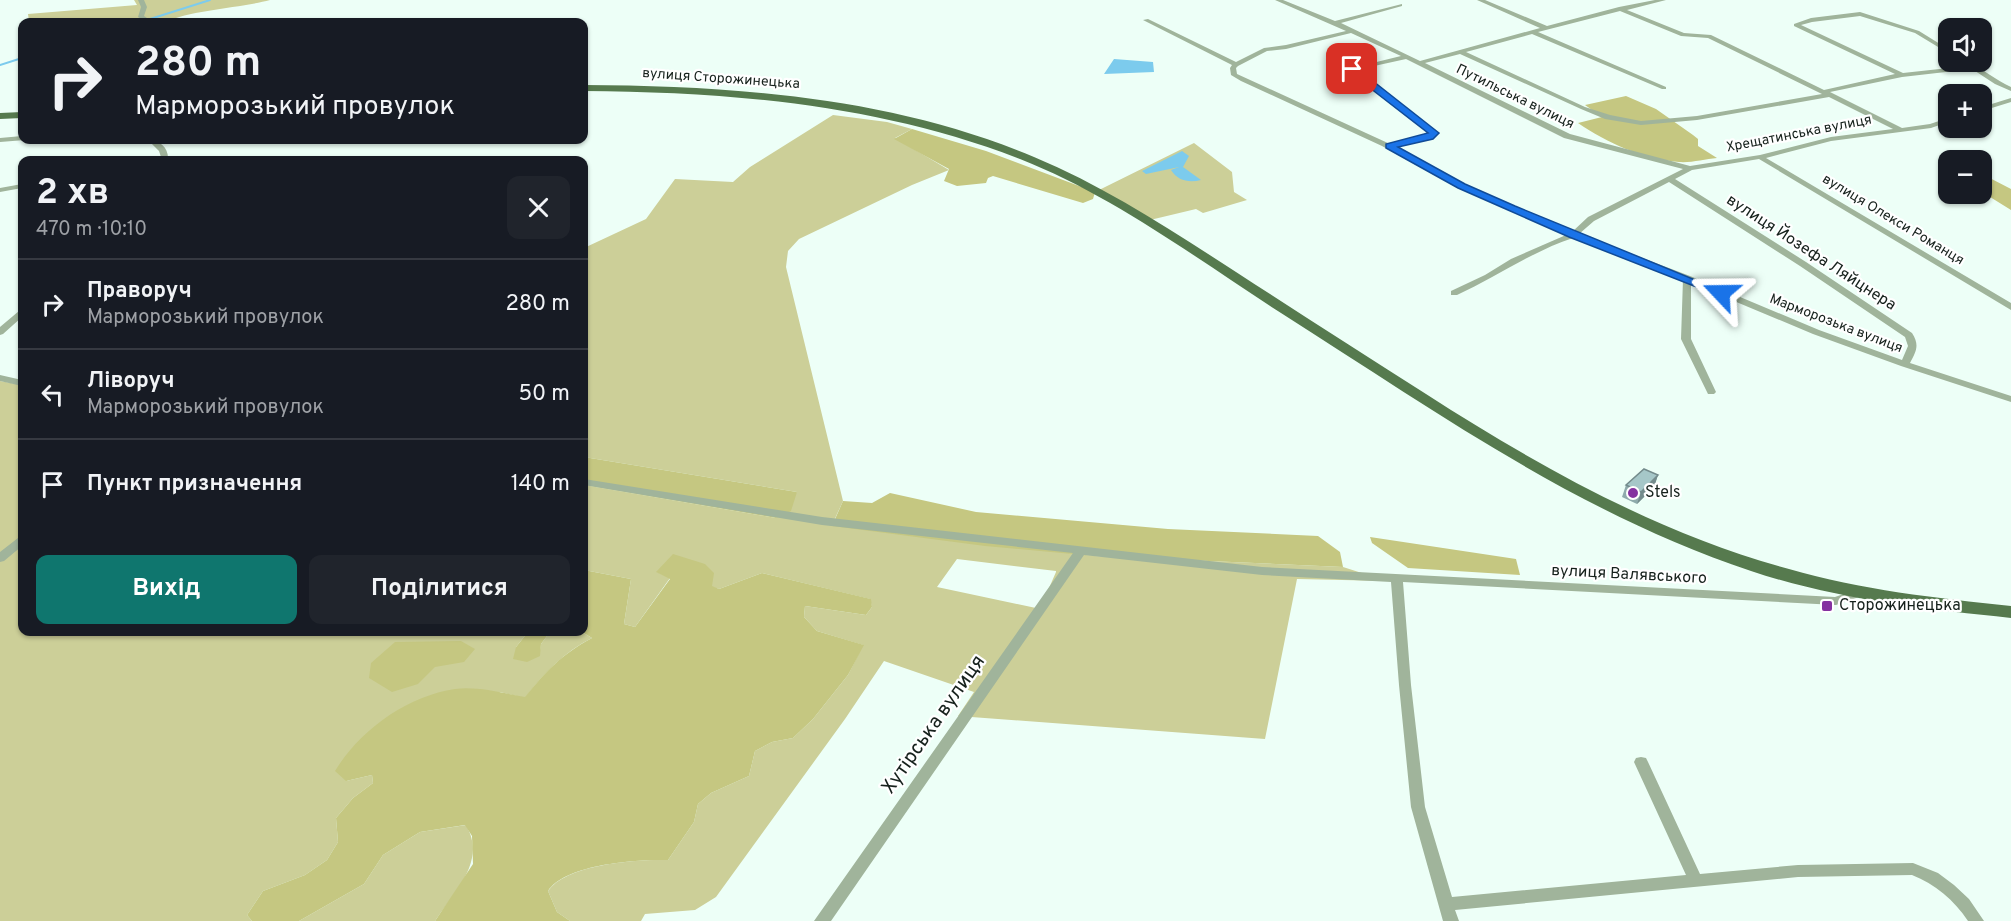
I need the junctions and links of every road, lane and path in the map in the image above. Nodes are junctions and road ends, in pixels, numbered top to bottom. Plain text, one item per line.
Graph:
1 (141, 0) edge
2 (1278, 0) edge
3 (1388, 0) edge
4 (1480, 0) edge
5 (1621, 0) edge
6 (1663, 0) edge
7 (1636, 6) junction
8 (1619, 9) junction
9 (143, 18) edge
10 (1146, 20) dead end
11 (1335, 23) junction
12 (1548, 29) junction
13 (1352, 32) junction
14 (1535, 33) junction
15 (1938, 45) edge
16 (1461, 52) junction
17 (1407, 57) junction
18 (1419, 63) junction
19 (1236, 65) junction
20 (1938, 71) edge
21 (1982, 72) edge
22 (1902, 75) junction
23 (588, 88) edge
24 (1664, 88) dead end
25 (2011, 89) edge
26 (1821, 92) junction
27 (1829, 95) junction
28 (2011, 100) edge
29 (1992, 106) edge
30 (18, 115) edge
31 (0, 117) edge
32 (1938, 124) edge
33 (1899, 129) junction
34 (18, 138) edge
35 (0, 140) edge
36 (157, 144) edge
37 (1390, 146) junction
38 (165, 156) edge
39 (1760, 157) junction
40 (1690, 168) junction
41 (1668, 178) junction
42 (18, 187) edge
43 (0, 190) edge
44 (1573, 235) junction
45 (1687, 278) junction
46 (1454, 292) dead end
47 (2011, 307) edge
48 (18, 316) edge
49 (0, 332) edge
50 (1904, 364) junction
51 (0, 378) edge
52 (18, 382) edge
53 (1711, 392) dead end
54 (2011, 399) edge
55 (588, 483) edge
56 (18, 544) edge
57 (1080, 552) junction
58 (0, 558) edge
59 (1396, 577) junction
60 (1858, 592) junction
61 (2011, 612) edge
62 (1641, 762) dead end
63 (1696, 880) junction
64 (1446, 904) junction
65 (822, 921) edge
66 (1451, 921) edge
67 (1976, 921) edge

1 - 9 street
2 - 11 street, Путильська вулиця
3 - 11 street
4 - 12 street
5 - 7 street
6 - 7 street
7 - 8 street
8 - 12 street
8 - 26 street
10 - 19 street, Марморозька вулиця
11 - 13 street, Путильська вулиця
12 - 14 street
13 - 17 street, Путильська вулиця
13 - 19 street
14 - 16 street
14 - 24 street
15 - 22 street
16 - 18 street
16 - 27 street
17 - 18 street, Путильська вулиця
17 - 37 street
18 - 40 street, Путильська вулиця
19 - 37 street, Марморозька вулиця
20 - 22 street
21 - 25 street
22 - 26 street
23 - 60 main road, вулиця Сторожинецька
26 - 27 street
27 - 33 street
28 - 29 street
30 - 31 main road
32 - 33 street, Хрещатинська вулиця
33 - 39 street, Хрещатинська вулиця
34 - 35 street
36 - 38 street
37 - 44 street, Марморозька вулиця
39 - 40 street, Хрещатинська вулиця
39 - 47 street, вулиця Олекси Романця
40 - 41 street
41 - 44 street
41 - 50 street, вулиця Йозефа Ляйцнера
42 - 43 street
44 - 45 street, Марморозька вулиця
44 - 46 street
45 - 50 street, Марморозька вулиця
45 - 53 street
48 - 49 street
50 - 54 street, Марморозька вулиця
51 - 52 street
55 - 57 street, вулиця Валявського
56 - 58 street
57 - 59 street, вулиця Валявського
57 - 65 street, Хутірська вулиця
59 - 60 street, вулиця Валявського
59 - 64 street
60 - 61 main road, вулиця Сторожинецька
62 - 63 street
63 - 64 street
63 - 67 street
64 - 66 street

